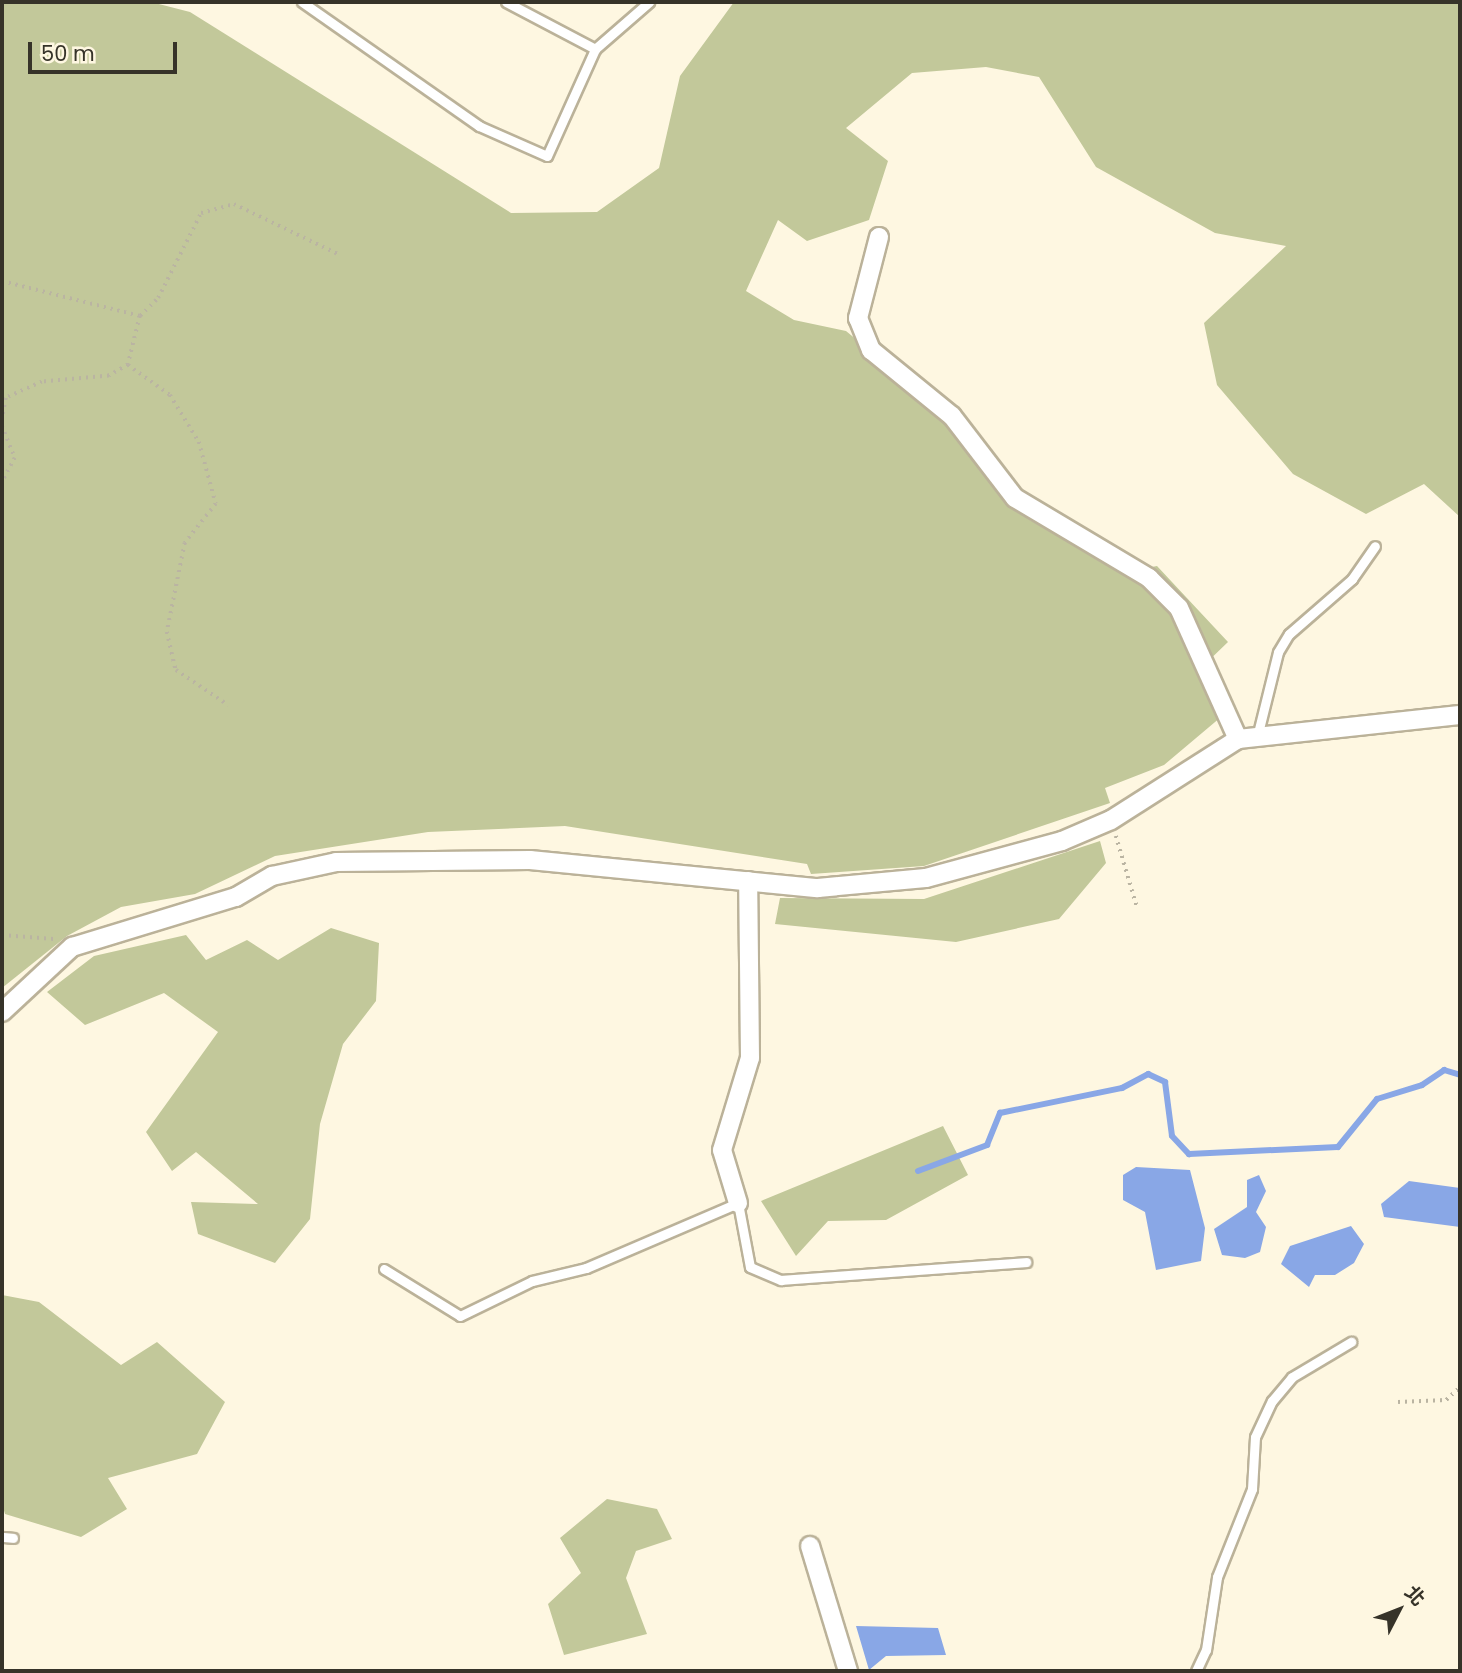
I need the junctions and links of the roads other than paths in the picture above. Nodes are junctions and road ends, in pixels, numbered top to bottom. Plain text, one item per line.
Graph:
1 (302, 2) edge
2 (506, 2) edge
3 (649, 2) edge
4 (594, 50) junction
5 (879, 237) dead end
6 (1375, 546) dead end
7 (1460, 715) edge
8 (1258, 733) junction
9 (1238, 739) junction
10 (748, 881) junction
11 (2, 1012) edge
12 (738, 1203) junction
13 (1026, 1262) dead end
14 (384, 1269) dead end
15 (1350, 1342) dead end
16 (2, 1537) edge
17 (13, 1538) dead end
18 (810, 1546) dead end
19 (848, 1671) edge
20 (1196, 1671) edge

1 - 4 lane
2 - 4 lane
3 - 4 lane
5 - 9 street
6 - 8 lane
7 - 8 street
8 - 9 street
9 - 10 street
10 - 11 street
10 - 12 street
12 - 13 lane
12 - 14 lane
15 - 20 lane
16 - 17 lane
18 - 19 street

